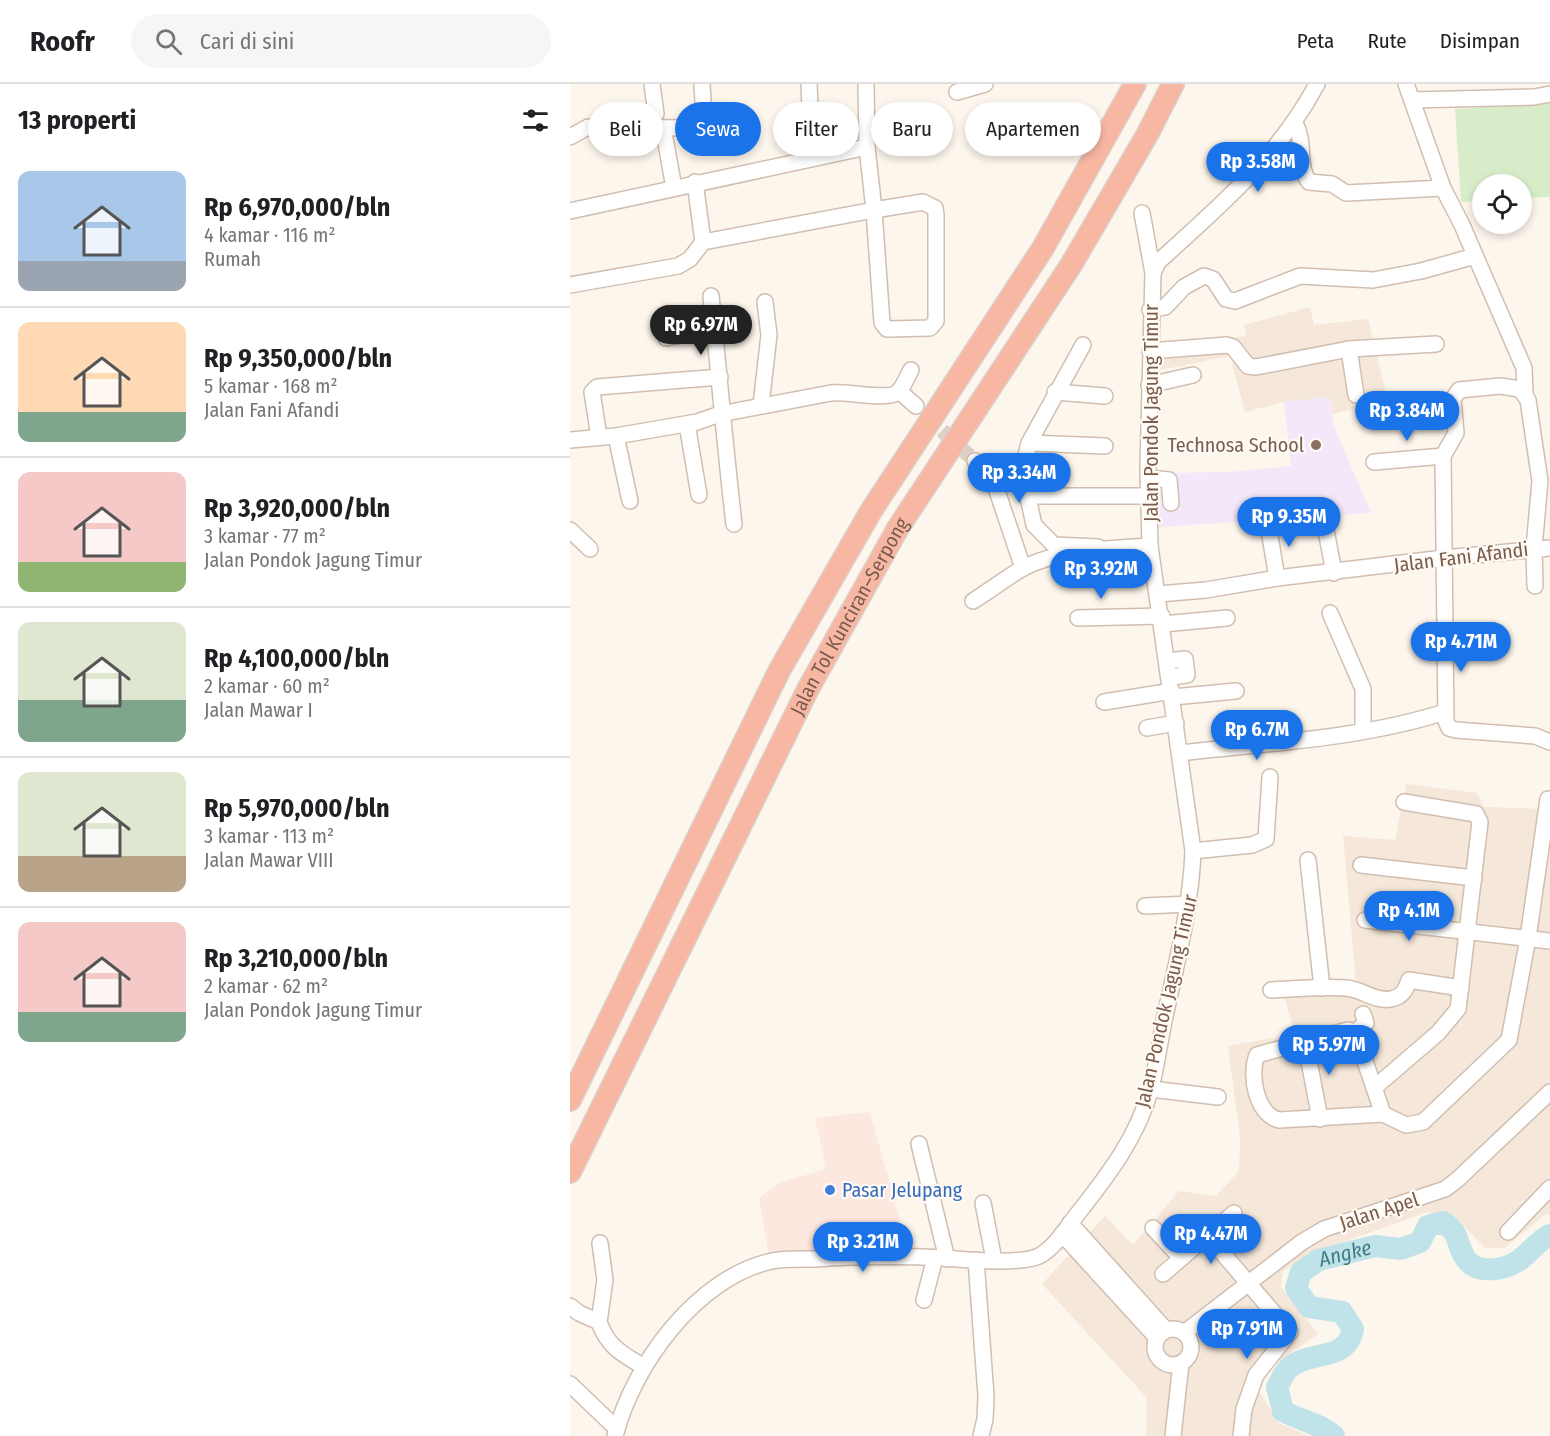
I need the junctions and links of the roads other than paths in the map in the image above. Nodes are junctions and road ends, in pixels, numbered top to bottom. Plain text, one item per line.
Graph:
1 (652, 84) edge
2 (702, 84) edge
3 (809, 84) edge
4 (866, 84) edge
5 (985, 84) edge
6 (1135, 84) edge
7 (1173, 84) edge
8 (1317, 84) edge
9 (1406, 84) edge
10 (957, 92) dead end
11 (1550, 94) edge
12 (1412, 100) junction
13 (654, 102) edge
14 (1295, 123) junction
15 (570, 137) edge
16 (665, 138) dead end
17 (867, 147) junction
18 (812, 158) junction
19 (695, 182) junction
20 (674, 188) junction
21 (1443, 188) junction
22 (570, 210) edge
23 (874, 210) junction
24 (1142, 213) dead end
25 (703, 242) junction
26 (1475, 256) junction
27 (1152, 273) junction
28 (570, 285) edge
29 (711, 296) dead end
30 (765, 302) dead end
31 (1150, 310) junction
32 (714, 328) junction
33 (666, 338) dead end
34 (1436, 344) dead end
35 (1083, 345) dead end
36 (1349, 349) junction
37 (1150, 351) junction
38 (911, 370) dead end
39 (1193, 375) dead end
40 (720, 377) junction
41 (1149, 385) junction
42 (899, 391) junction
43 (1055, 392) junction
44 (1525, 393) junction
45 (1356, 394) dead end
46 (1105, 396) dead end
47 (761, 405) junction
48 (916, 406) tunnel mouth
49 (720, 414) junction
50 (687, 424) junction
51 (616, 436) junction
52 (599, 437) junction
53 (570, 440) edge
54 (1542, 440) edge
55 (1029, 443) junction
56 (1105, 446) dead end
57 (1443, 456) junction
58 (975, 461) tunnel mouth
59 (1374, 462) dead end
60 (1148, 478) junction
61 (699, 495) dead end
62 (1029, 496) junction
63 (1148, 496) junction
64 (630, 501) dead end
65 (1171, 503) dead end
66 (734, 524) dead end
67 (1269, 524) dead end
68 (1325, 525) dead end
69 (570, 530) edge
70 (1150, 546) junction
71 (1098, 547) dead end
72 (1534, 548) junction
73 (1550, 548) edge
74 (590, 549) dead end
75 (1444, 558) junction
76 (1023, 568) junction
77 (1334, 573) junction
78 (1277, 578) junction
79 (1535, 586) dead end
80 (1158, 594) junction
81 (973, 602) dead end
82 (1330, 613) dead end
83 (1078, 618) dead end
84 (1227, 618) dead end
85 (1162, 620) junction
86 (1171, 688) junction
87 (1236, 691) dead end
88 (1104, 702) dead end
89 (1445, 712) junction
90 (1176, 723) junction
91 (1147, 728) dead end
92 (1363, 730) junction
93 (1550, 742) edge
94 (1180, 753) junction
95 (1270, 777) dead end
96 (1548, 799) dead end
97 (1404, 802) dead end
98 (1193, 851) junction
99 (1308, 860) dead end
100 (1361, 865) dead end
101 (1474, 878) junction
102 (1189, 904) junction
103 (1145, 906) dead end
104 (1365, 921) dead end
105 (1466, 933) junction
106 (1528, 938) junction
107 (1550, 941) edge
108 (1322, 988) junction
109 (1461, 988) junction
110 (1271, 990) dead end
111 (1363, 1014) dead end
112 (1355, 1032) junction
113 (1305, 1040) junction
114 (1374, 1088) junction
115 (1150, 1089) junction
116 (1550, 1092) edge
117 (1218, 1097) dead end
118 (570, 1100) edge
119 (1383, 1114) junction
120 (1320, 1119) junction
121 (919, 1144) dead end
122 (570, 1172) edge
123 (1549, 1191) edge
124 (983, 1203) dead end
125 (1234, 1213) dead end
126 (1153, 1228) dead end
127 (1066, 1229) junction
128 (1508, 1232) dead end
129 (1207, 1235) junction
130 (600, 1243) dead end
131 (941, 1258) junction
132 (1180, 1258) junction
133 (976, 1260) junction
134 (994, 1260) junction
135 (1163, 1274) dead end
136 (1250, 1284) junction
137 (924, 1300) dead end
138 (570, 1306) edge
139 (599, 1322) junction
140 (1161, 1334) junction
141 (1187, 1336) junction
142 (1176, 1364) junction
143 (644, 1367) junction
144 (570, 1384) edge
145 (616, 1432) edge
146 (981, 1436) edge
147 (1173, 1436) edge
148 (1241, 1436) edge

1 - 13 street
2 - 15 street
3 - 18 street
4 - 17 street
5 - 10 street
6 - 118 highway, Jalan Tol Kunciran–Serpong
7 - 122 highway, Jalan Tol Kunciran–Serpong
8 - 14 street
9 - 12 street
11 - 12 street
12 - 21 street
14 - 21 street
14 - 27 street
16 - 20 street
17 - 18 street
17 - 23 street
18 - 19 street
19 - 20 street
19 - 25 street
20 - 22 street
21 - 26 street
23 - 23 street
23 - 25 street
24 - 27 street, Jalan Pondok Jagung Timur
25 - 28 street
26 - 31 street
26 - 44 street
27 - 31 street, Jalan Pondok Jagung Timur
29 - 32 street
30 - 47 street
31 - 37 street, Jalan Pondok Jagung Timur
32 - 33 street
32 - 40 street
34 - 36 street
35 - 43 street
36 - 37 street
36 - 45 street
37 - 41 street, Jalan Pondok Jagung Timur
38 - 42 street
39 - 41 street
40 - 49 street
40 - 52 street
41 - 60 street, Jalan Pondok Jagung Timur
42 - 47 street
42 - 48 street
43 - 46 street
43 - 55 street
44 - 54 street
44 - 57 street
47 - 49 street
49 - 50 street
49 - 66 street
50 - 51 street
50 - 61 street
51 - 52 street
51 - 64 street
52 - 53 street
54 - 72 street
55 - 56 street
55 - 62 street
57 - 59 street
57 - 75 street
58 - 76 street
60 - 63 street, Jalan Pondok Jagung Timur
60 - 65 street
62 - 63 street
62 - 71 street
63 - 70 street, Jalan Pondok Jagung Timur
67 - 78 street
68 - 77 street
69 - 74 street
70 - 76 street
70 - 80 street, Jalan Pondok Jagung Timur
72 - 73 street, Jalan Fani Afandi
72 - 75 street, Jalan Fani Afandi
72 - 79 street
75 - 77 street, Jalan Fani Afandi
75 - 89 street
76 - 81 street
77 - 78 street, Jalan Fani Afandi
78 - 80 street, Jalan Fani Afandi
80 - 85 street, Jalan Pondok Jagung Timur
82 - 92 street
83 - 85 street
84 - 85 street
85 - 86 street, Jalan Pondok Jagung Timur
86 - 87 street
86 - 88 street
86 - 90 street, Jalan Pondok Jagung Timur
89 - 92 street
89 - 93 street
90 - 91 street
90 - 94 street, Jalan Pondok Jagung Timur
92 - 94 street
94 - 98 street, Jalan Pondok Jagung Timur
95 - 98 street
96 - 106 street
97 - 101 street
98 - 102 street, Jalan Pondok Jagung Timur
99 - 108 street
100 - 101 street
101 - 105 street
102 - 103 street
102 - 115 street, Jalan Pondok Jagung Timur
104 - 105 street
105 - 106 street
105 - 109 street
106 - 107 street
106 - 119 street
108 - 109 street
108 - 110 street
109 - 114 street
111 - 112 street
112 - 113 street
112 - 114 street
113 - 120 street
113 - 120 street
114 - 119 street
115 - 117 street
115 - 127 street, Jalan Pondok Jagung Timur
116 - 136 street, Jalan Apel
119 - 120 street
121 - 131 street
123 - 128 street
124 - 134 street
125 - 129 street
126 - 132 street
127 - 134 street, Jalan Pondok Jagung Timur
127 - 140 street
129 - 132 street
129 - 136 street
130 - 139 street
131 - 133 street, Jalan Pondok Jagung Timur
131 - 137 street
131 - 143 street, Jalan Pondok Jagung Timur
132 - 135 street
133 - 134 street, Jalan Pondok Jagung Timur
133 - 146 street
136 - 141 street, Jalan Apel
136 - 148 street
138 - 139 street
139 - 143 street
140 - 141 street
140 - 142 street
141 - 142 street
142 - 147 street
143 - 145 street, Jalan Pondok Jagung Timur
144 - 145 street

